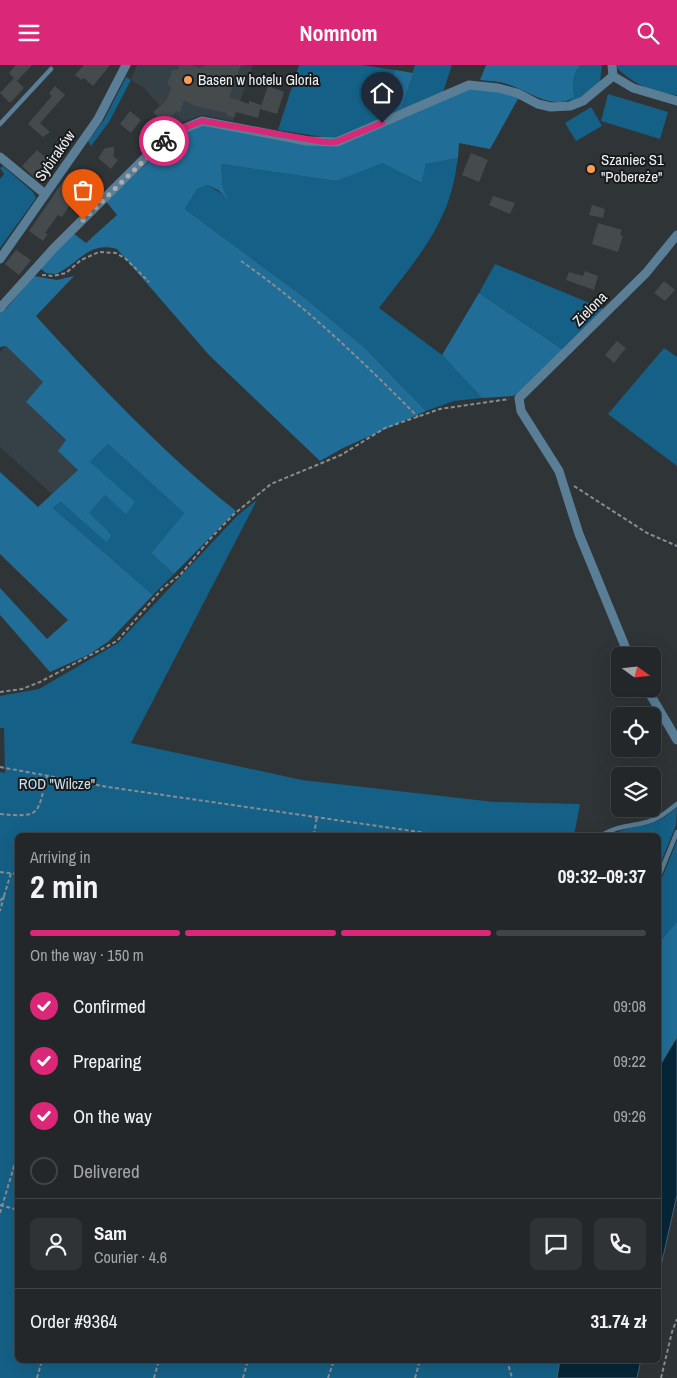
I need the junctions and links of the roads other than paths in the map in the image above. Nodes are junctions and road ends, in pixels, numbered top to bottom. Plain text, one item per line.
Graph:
1 (126, 65) edge
2 (612, 65) edge
3 (51, 69) dead end
4 (613, 76) junction
5 (677, 101) edge
6 (0, 124) edge
7 (0, 157) edge
8 (45, 194) junction
9 (677, 235) edge
10 (0, 259) edge
11 (0, 308) edge
12 (625, 647) edge
13 (652, 697) edge
14 (677, 741) edge
15 (677, 804) edge
16 (677, 832) edge
17 (606, 833) edge
18 (661, 871) edge

1 - 8 street, Sybiraków
2 - 4 street
3 - 6 lane
4 - 5 street
4 - 11 street
7 - 8 street
8 - 10 street, Sybiraków
9 - 12 street, Zielona
13 - 14 street
15 - 17 lane
16 - 18 lane

